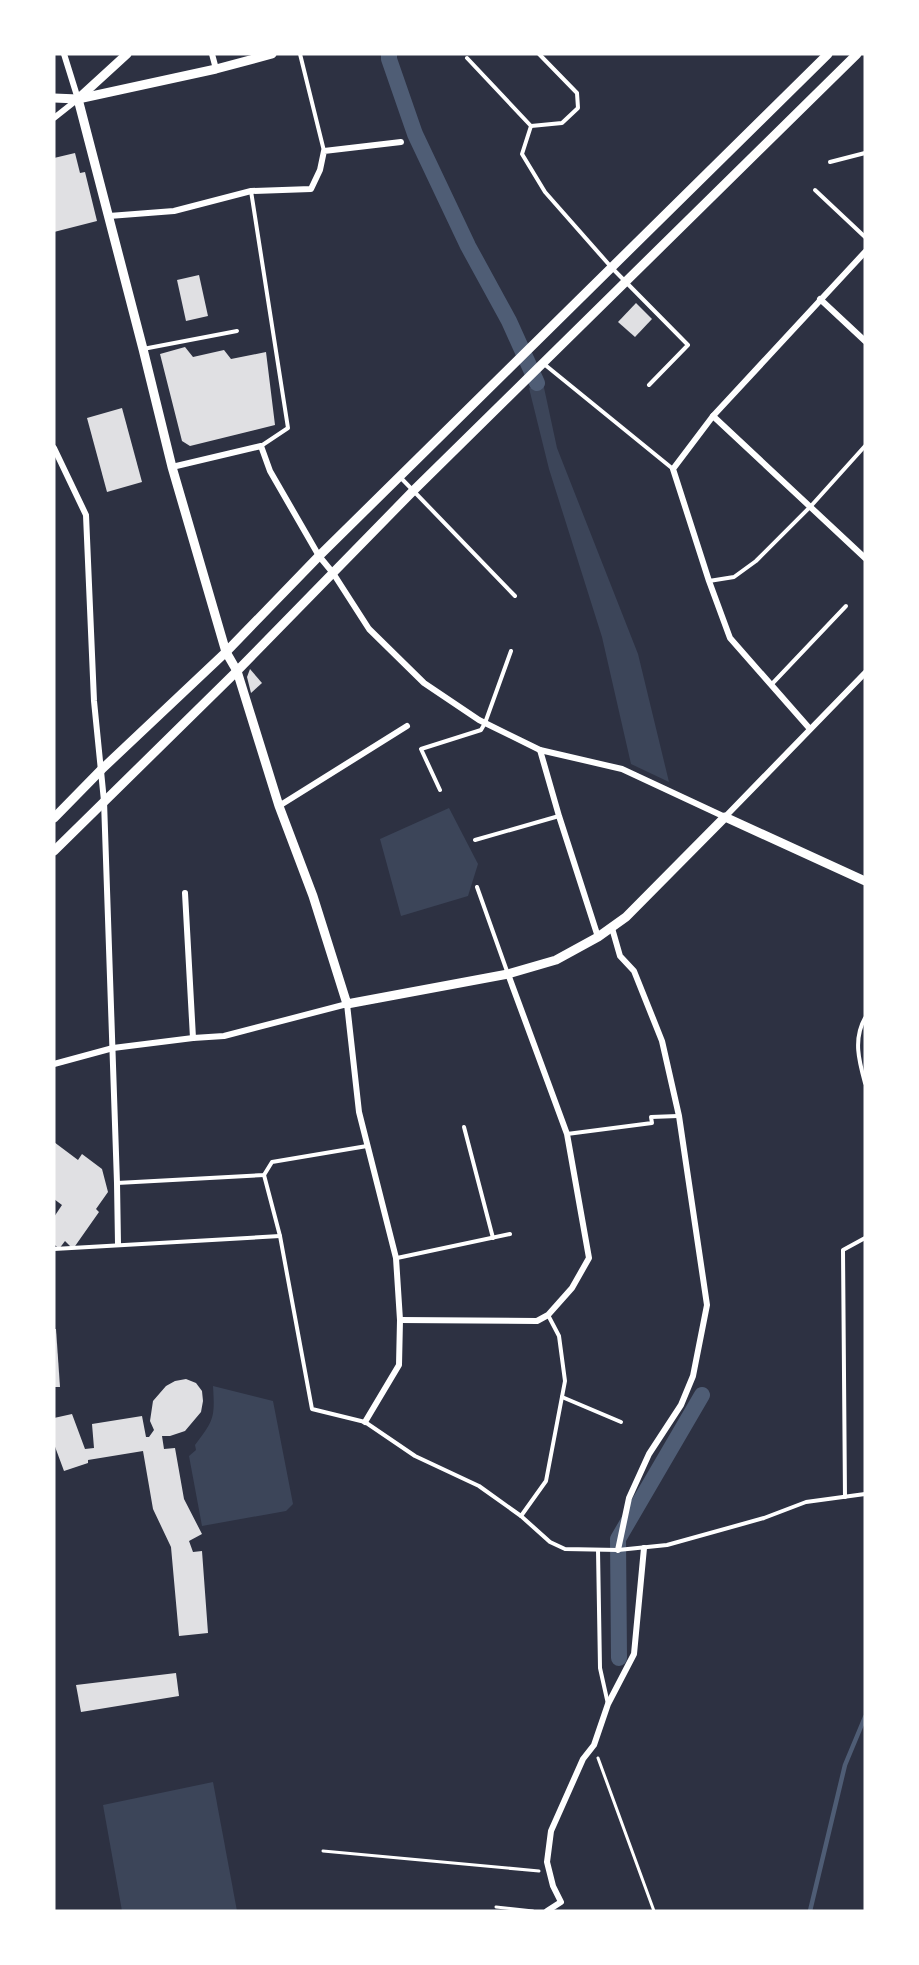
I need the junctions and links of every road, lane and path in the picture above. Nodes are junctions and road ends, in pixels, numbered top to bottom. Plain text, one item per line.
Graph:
1 (64, 54) edge
2 (127, 54) edge
3 (212, 54) edge
4 (272, 54) edge
5 (300, 54) edge
6 (539, 54) edge
7 (828, 54) edge
8 (857, 54) edge
9 (467, 58) dead end
10 (216, 69) junction
11 (54, 98) edge
12 (78, 99) junction
13 (54, 118) edge
14 (531, 126) junction
15 (401, 142) dead end
16 (324, 152) junction
17 (865, 153) edge
18 (830, 162) dead end
19 (815, 190) dead end
20 (251, 191) junction
21 (109, 216) junction
22 (865, 237) edge
23 (865, 252) edge
24 (612, 268) junction
25 (625, 282) junction
26 (820, 299) junction
27 (237, 331) dead end
28 (865, 341) edge
29 (144, 349) junction
30 (543, 364) junction
31 (649, 385) dead end
32 (713, 416) junction
33 (261, 446) junction
34 (865, 446) edge
35 (54, 448) edge
36 (172, 466) junction
37 (673, 469) junction
38 (400, 477) junction
39 (414, 490) junction
40 (811, 506) junction
41 (319, 556) junction
42 (865, 558) edge
43 (333, 573) junction
44 (709, 581) junction
45 (515, 597) dead end
46 (846, 606) dead end
47 (511, 651) dead end
48 (226, 652) junction
49 (237, 671) junction
50 (865, 673) edge
51 (771, 685) junction
52 (485, 723) junction
53 (407, 726) dead end
54 (810, 729) junction
55 (540, 750) junction
56 (102, 769) junction
57 (440, 790) dead end
58 (104, 801) junction
59 (279, 806) junction
60 (559, 816) junction
61 (725, 817) junction
62 (54, 818) edge
63 (476, 840) dead end
64 (54, 851) edge
65 (865, 881) edge
66 (477, 887) dead end
67 (185, 893) dead end
68 (612, 928) junction
69 (598, 937) junction
70 (508, 974) junction
71 (347, 1004) junction
72 (865, 1018) edge
73 (193, 1038) junction
74 (113, 1048) junction
75 (54, 1064) edge
76 (865, 1083) edge
77 (679, 1116) junction
78 (464, 1127) dead end
79 (567, 1134) junction
80 (367, 1146) junction
81 (264, 1175) junction
82 (117, 1183) junction
83 (510, 1234) dead end
84 (280, 1236) junction
85 (493, 1238) junction
86 (865, 1238) edge
87 (118, 1245) junction
88 (54, 1250) edge
89 (396, 1258) junction
90 (548, 1315) junction
91 (400, 1320) junction
92 (562, 1397) junction
93 (365, 1422) junction
94 (621, 1422) dead end
95 (865, 1494) edge
96 (845, 1497) junction
97 (521, 1516) junction
98 (644, 1548) junction
99 (598, 1550) junction
100 (618, 1550) junction
101 (608, 1704) junction
102 (594, 1745) junction
103 (323, 1851) dead end
104 (550, 1872) junction
105 (496, 1907) dead end
106 (533, 1911) edge
107 (547, 1911) edge
108 (654, 1911) edge

1 - 12 street
2 - 12 street
3 - 10 street
4 - 10 street
5 - 16 lane
6 - 14 lane
7 - 24 street
8 - 25 street
9 - 14 lane
10 - 12 street
11 - 12 street
12 - 13 street
12 - 21 street
14 - 24 lane
15 - 16 street
16 - 20 street
17 - 18 lane
19 - 22 lane
20 - 21 street
20 - 33 lane
21 - 29 street
23 - 26 street
24 - 25 lane
24 - 38 street
25 - 30 street
25 - 31 lane
26 - 28 street
26 - 32 street
27 - 29 lane
29 - 36 street
30 - 37 lane
30 - 39 street
32 - 37 street
32 - 40 street
33 - 36 street
33 - 41 street
34 - 40 lane
35 - 56 street
36 - 48 street
37 - 44 street
38 - 39 lane
38 - 41 street
39 - 43 street
39 - 45 lane
40 - 42 street
40 - 44 lane
41 - 43 street
41 - 48 street
43 - 49 street
43 - 52 street
44 - 51 street
46 - 51 lane
47 - 52 lane
48 - 49 street
48 - 56 street
49 - 58 street
49 - 59 street
50 - 54 street
51 - 54 street
52 - 55 street
52 - 57 lane
53 - 59 street
54 - 61 street
55 - 60 street
55 - 61 street
56 - 58 street
56 - 62 street
58 - 64 street
58 - 74 street
59 - 71 street
60 - 63 lane
60 - 69 street
61 - 65 street
61 - 68 street
66 - 70 lane
67 - 73 street
68 - 69 street
68 - 77 street
69 - 70 street
70 - 71 street
70 - 79 street
71 - 73 street
71 - 80 street
72 - 76 lane
73 - 74 street
74 - 75 street
74 - 82 street
77 - 79 lane
77 - 100 street
78 - 85 lane
79 - 90 street
80 - 81 lane
80 - 89 street
81 - 82 lane
81 - 84 lane
82 - 87 street
83 - 85 lane
84 - 87 lane
84 - 93 lane
85 - 89 lane
86 - 96 lane
87 - 88 lane
89 - 91 street
90 - 91 street
90 - 92 lane
91 - 93 street
92 - 94 lane
92 - 97 lane
93 - 97 lane
95 - 96 lane
96 - 98 lane
97 - 99 lane
98 - 100 lane
98 - 101 street
99 - 100 lane
99 - 101 lane
101 - 102 street
102 - 104 street
102 - 108 path
103 - 104 path
104 - 107 street
105 - 106 path

